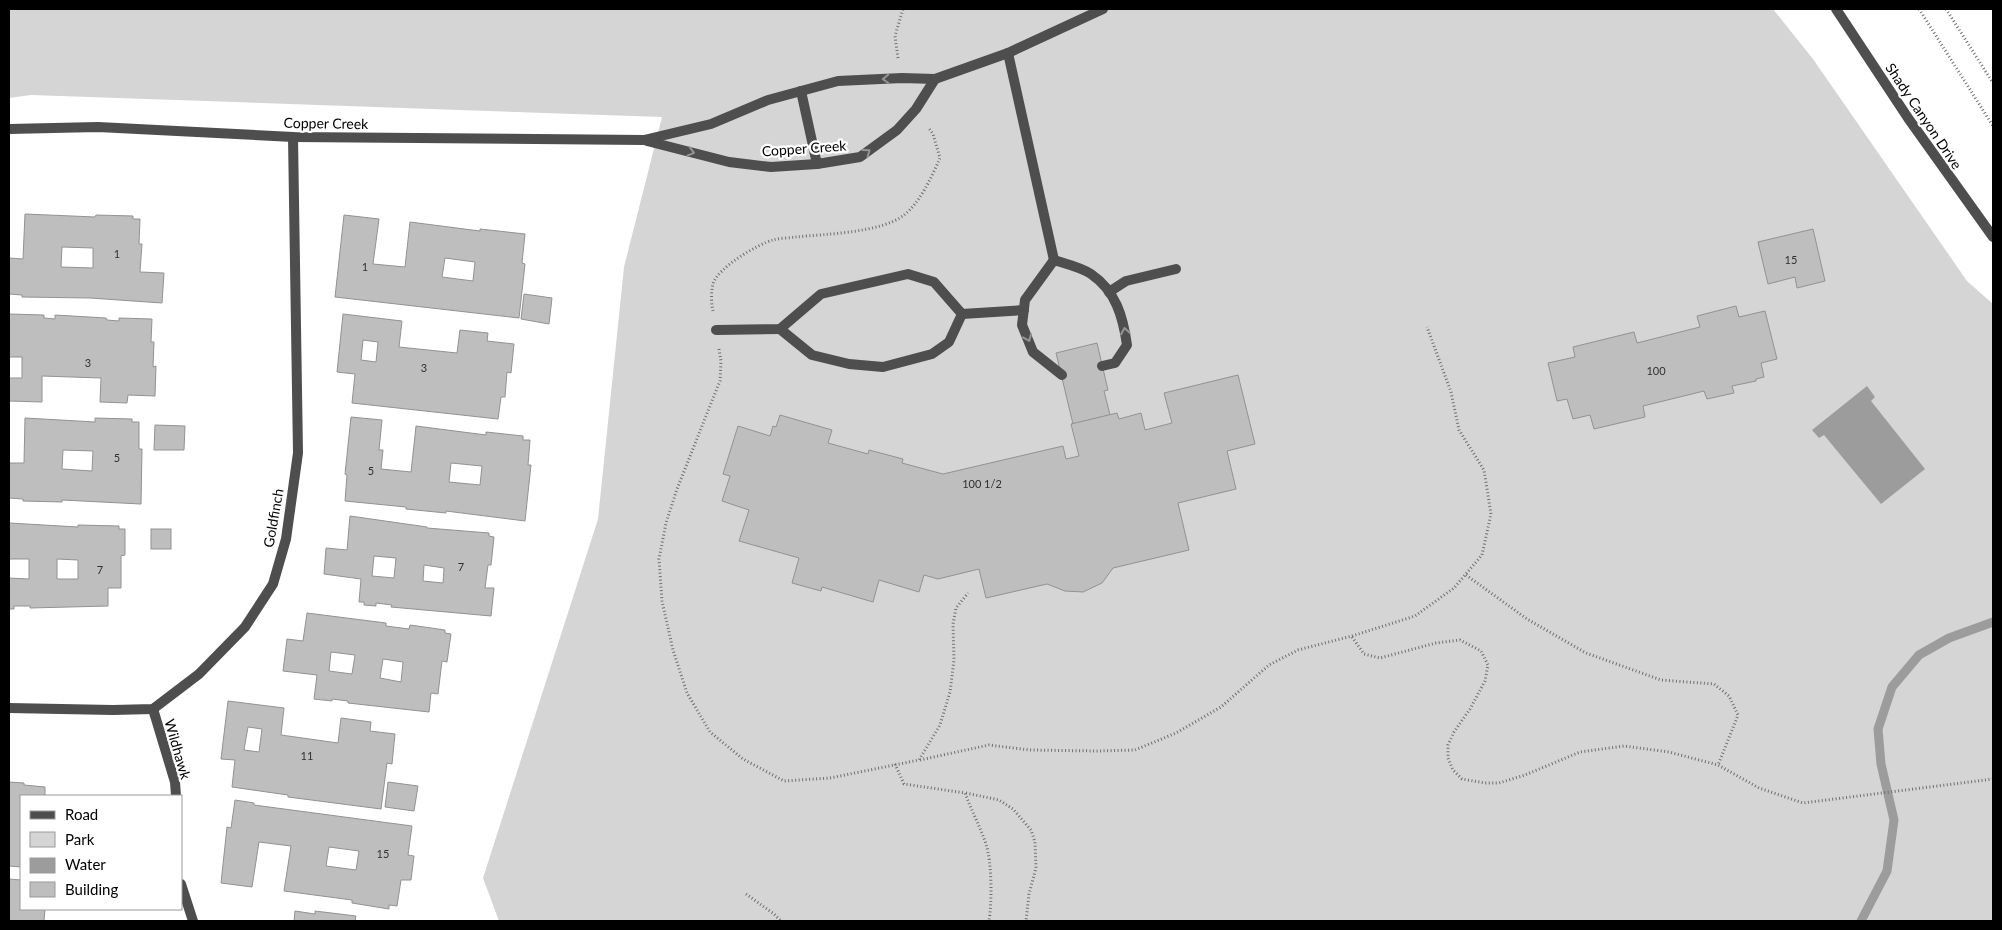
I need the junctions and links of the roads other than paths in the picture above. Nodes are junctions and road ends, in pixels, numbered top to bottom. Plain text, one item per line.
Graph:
1 (1103, 9) edge
2 (1836, 9) edge
3 (1008, 52) junction
4 (935, 79) junction
5 (801, 90) junction
6 (9, 129) edge
7 (293, 137) junction
8 (644, 140) junction
9 (817, 164) junction
10 (1993, 237) edge
11 (1054, 260) junction
12 (1176, 269) dead end
13 (1109, 292) junction
14 (1024, 310) junction
15 (962, 314) junction
16 (780, 329) junction
17 (716, 330) road end
18 (1102, 366) dead end
19 (1062, 375) dead end
20 (9, 708) edge
21 (153, 709) junction
22 (176, 795) edge
23 (182, 887) edge
24 (193, 921) edge

1 - 3 street, Copper Creek
2 - 10 street, Shady Canyon Drive
3 - 4 street, Copper Creek
3 - 11 street
4 -> 5 street, Copper Creek
9 -> 4 street, Copper Creek
5 - 8 street, Copper Creek
5 - 9 street
6 - 7 street, Copper Creek
7 - 8 street, Copper Creek
7 - 21 street, Goldfinch
8 -> 9 street, Copper Creek
11 - 13 street
11 - 14 street
12 - 13 street
18 -> 13 street
14 - 15 street
14 -> 19 street
15 - 16 street
15 - 16 street
16 - 17 street
20 - 21 street
21 - 22 street, Wildhawk
23 - 24 street

